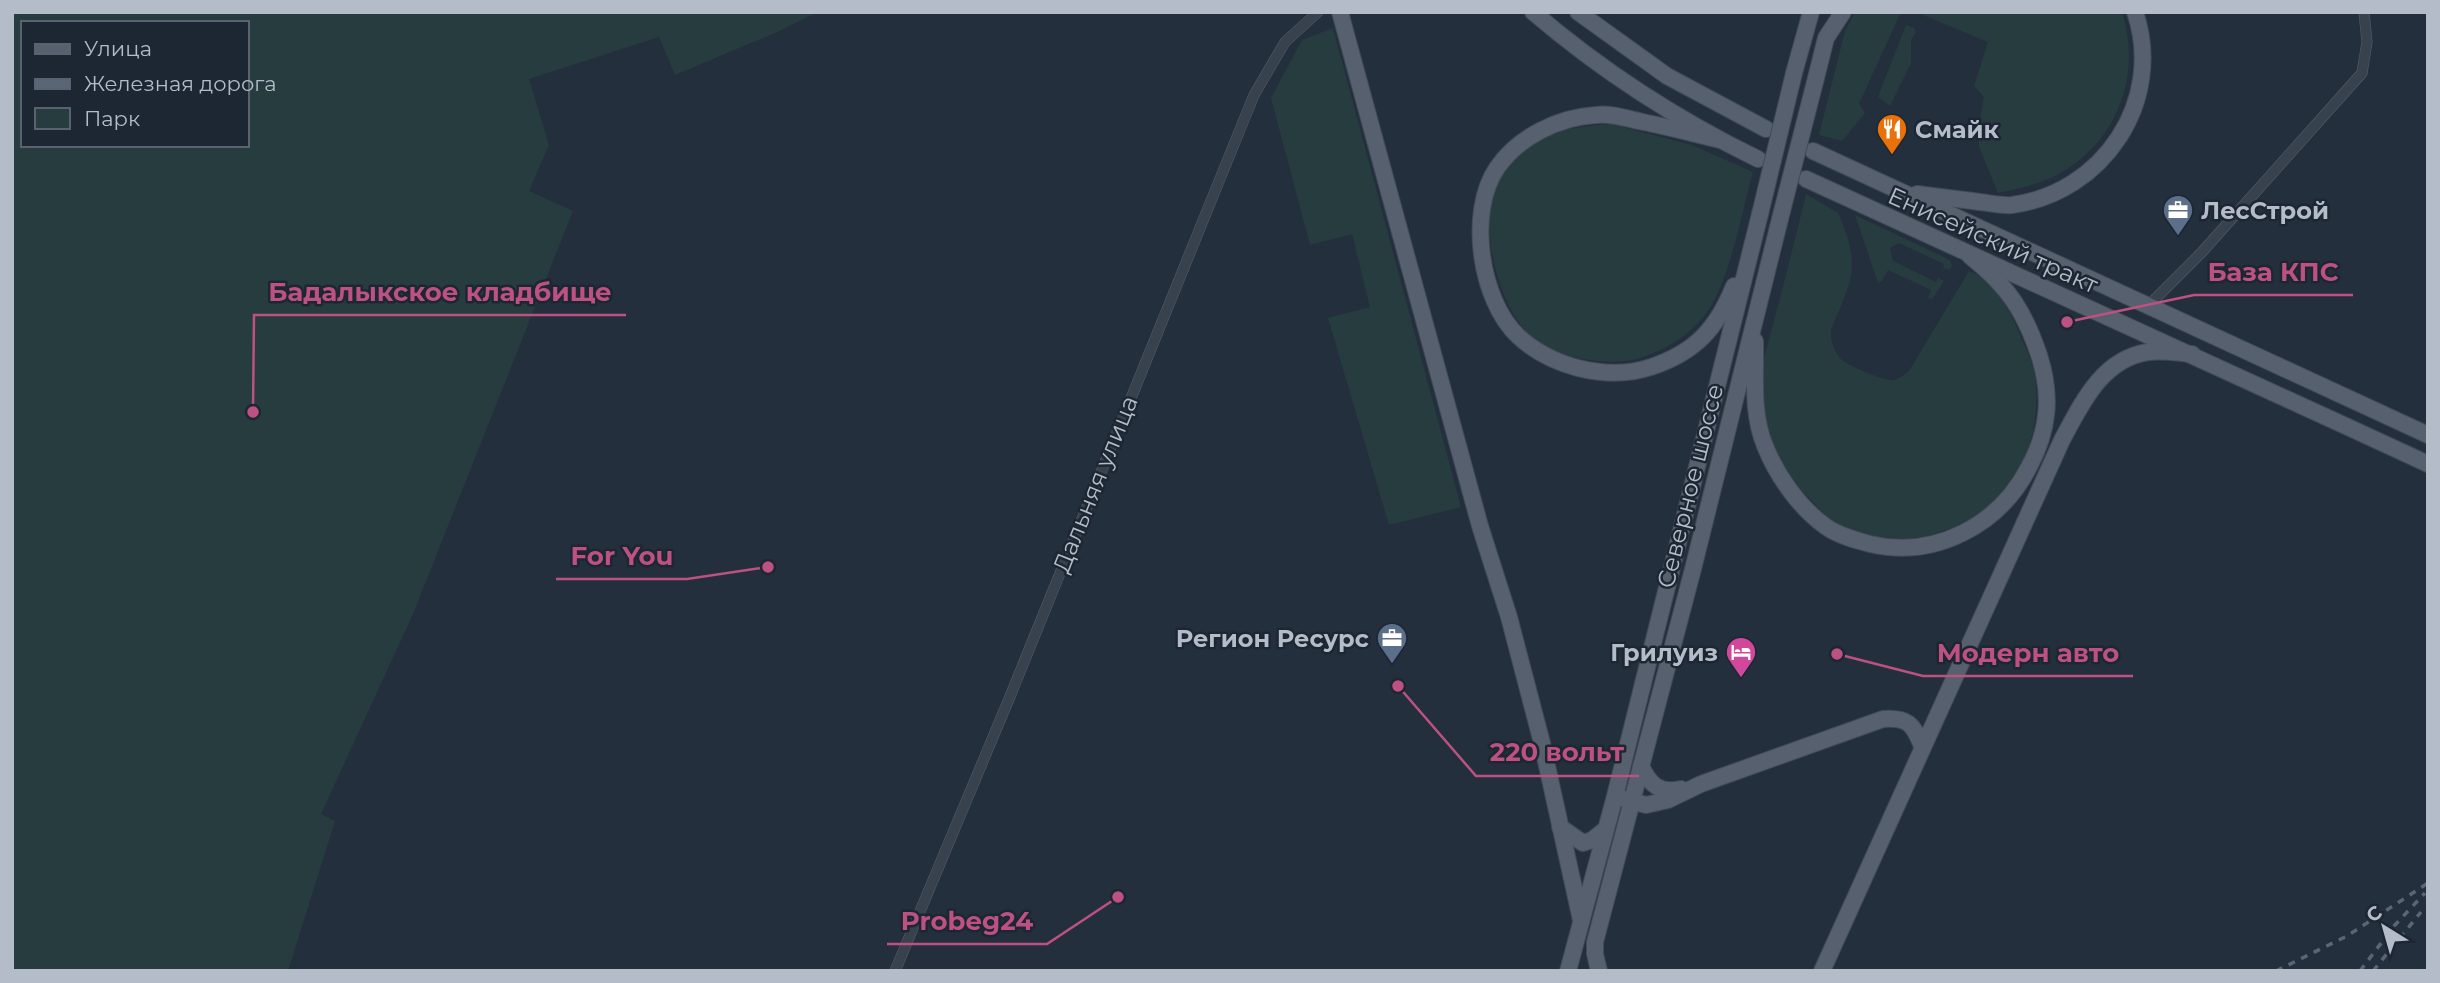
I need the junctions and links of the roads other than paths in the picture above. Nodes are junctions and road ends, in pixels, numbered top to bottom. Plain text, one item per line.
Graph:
1 (1318, 12) edge
2 (1340, 12) edge
3 (1533, 12) edge
4 (1577, 12) edge
5 (1811, 12) edge
6 (1833, 12) edge
7 (1843, 12) edge
8 (2135, 12) edge
9 (2364, 12) edge
10 (1826, 38) junction
11 (1766, 129) dead end
12 (1720, 140) junction
13 (1813, 151) dead end
14 (1758, 159) dead end
15 (1806, 179) dead end
16 (1898, 190) junction
17 (1756, 232) junction
18 (1970, 256) junction
19 (2147, 307) junction
20 (1754, 321) junction
21 (2192, 354) junction
22 (2428, 435) edge
23 (2428, 464) edge
24 (1922, 746) junction
25 (1641, 766) junction
26 (1701, 784) junction
27 (1615, 796) junction
28 (1633, 802) junction
29 (1560, 827) junction
30 (1606, 829) junction
31 (1581, 920) junction
32 (895, 971) edge
33 (1569, 971) edge
34 (1599, 971) edge
35 (1822, 971) edge

1 - 32 street, Дальняя улица
2 - 29 main road
3 - 12 main road
4 - 11 main road
5 - 17 main road, Северное шоссе, bridge
6 - 10 street, Северное шоссе
7 - 10 main road
8 - 16 main road
9 - 19 street
10 - 20 main road, Северное шоссе, bridge
12 - 14 main road
12 - 17 main road
13 - 16 main road, Енисейский тракт
15 - 18 main road, Енисейский тракт
16 - 19 main road, Енисейский тракт
17 - 27 main road, Северное шоссе
18 - 20 main road
18 - 21 main road, Енисейский тракт
19 - 22 main road, Енисейский тракт
20 - 25 main road, Северное шоссе
21 - 23 main road, Енисейский тракт
21 - 24 main road
24 - 26 main road
24 - 35 main road
25 - 26 main road
25 - 28 main road, Северное шоссе
26 - 28 main road
27 - 28 main road
27 - 30 main road, Северное шоссе
28 - 34 main road, Северное шоссе
29 - 30 main road
29 - 31 main road
30 - 31 main road, Северное шоссе
31 - 33 main road, Северное шоссе

